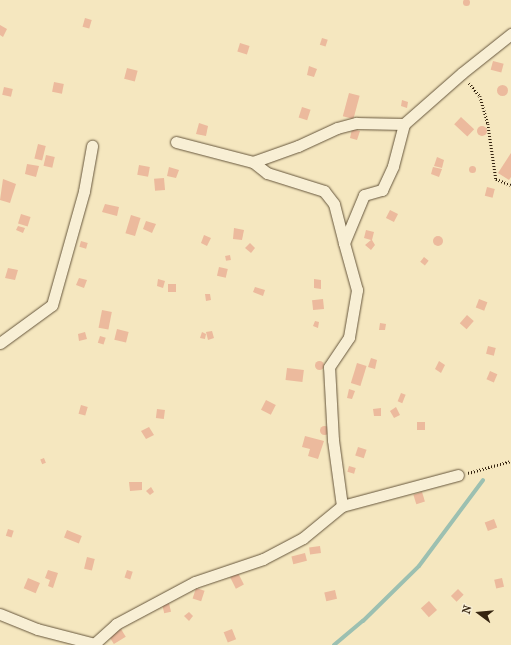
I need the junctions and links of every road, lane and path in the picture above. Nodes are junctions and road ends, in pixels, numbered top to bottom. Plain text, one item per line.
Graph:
1 (511, 34) edge
2 (462, 73) junction
3 (404, 124) junction
4 (176, 142) dead end
5 (92, 146) dead end
6 (252, 162) junction
7 (511, 185) edge
8 (344, 243) junction
9 (0, 343) edge
10 (511, 461) edge
11 (458, 475) joint
12 (342, 506) junction
13 (0, 614) edge
14 (94, 644) edge

1 - 2 street
2 - 3 street
2 - 7 path
3 - 6 street
3 - 8 street
4 - 6 street
5 - 9 street
6 - 8 street
8 - 12 street
10 - 11 path
11 - 12 street
12 - 14 street
13 - 14 street

